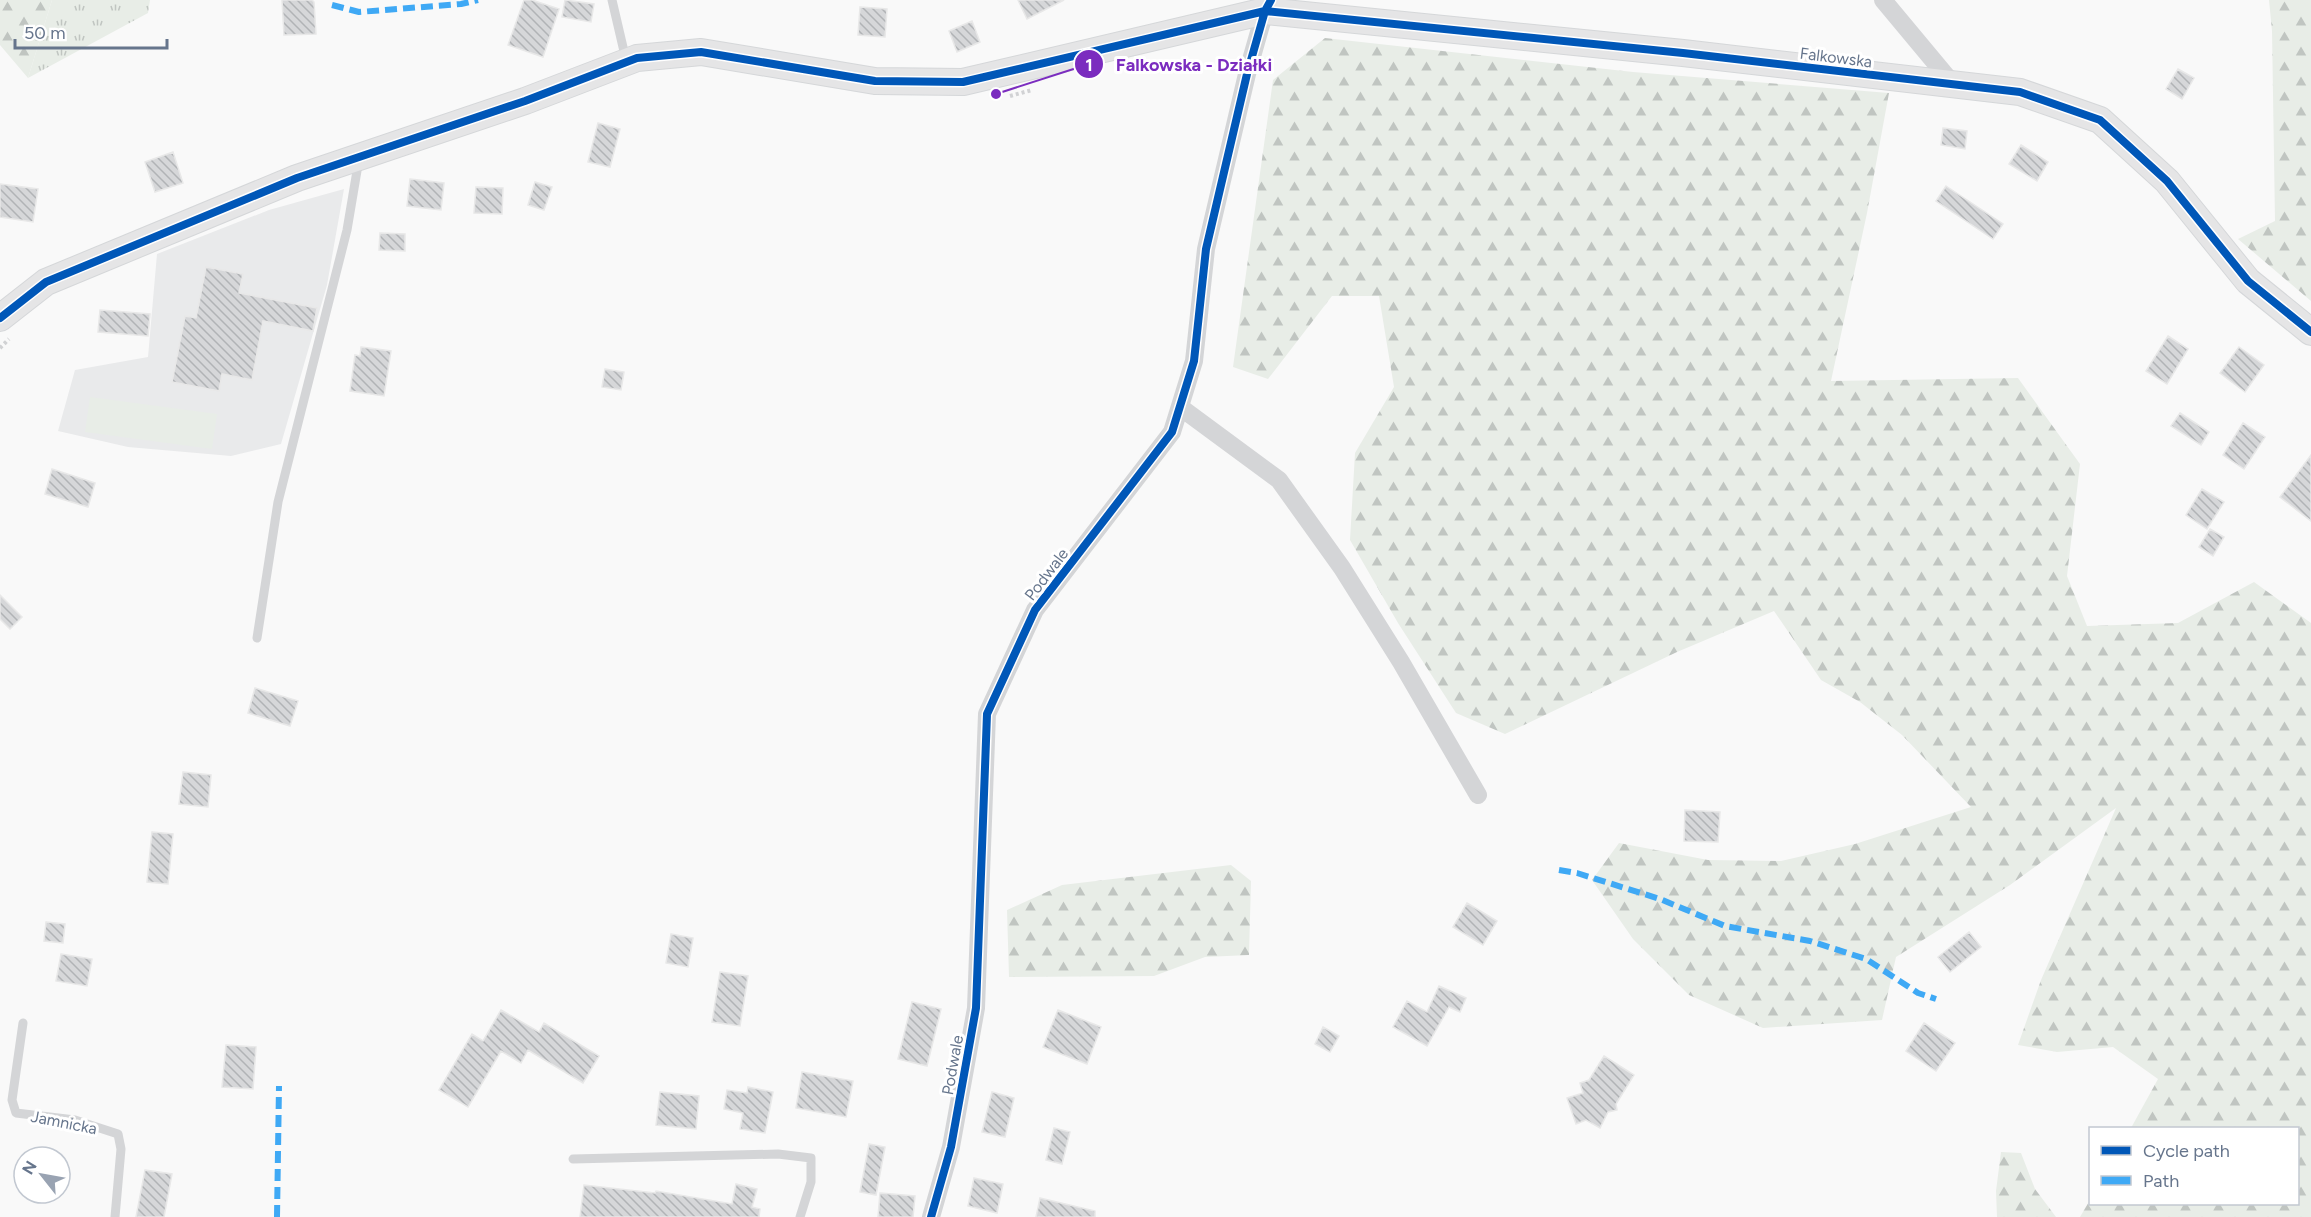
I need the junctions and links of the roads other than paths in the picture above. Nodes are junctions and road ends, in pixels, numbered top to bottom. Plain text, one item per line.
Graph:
1 (612, 0) edge
2 (1883, 0) edge
3 (1268, 5) edge
4 (626, 62) junction
5 (1953, 84) junction
6 (360, 157) junction
7 (0, 318) edge
8 (2311, 333) edge
9 (1180, 407) junction
10 (257, 638) dead end
11 (1478, 795) dead end
12 (23, 1023) dead end
13 (573, 1159) dead end
14 (115, 1217) edge
15 (800, 1217) edge
16 (931, 1217) edge

1 - 4 lane
2 - 5 street
3 - 4 street, Falkowska
3 - 5 street, Falkowska
3 - 9 street, Podwale
4 - 6 street, Falkowska
5 - 8 street, Falkowska
6 - 7 street, Falkowska
6 - 10 lane
9 - 11 street
9 - 16 street, Podwale
12 - 14 lane, Jamnicka
13 - 15 lane

